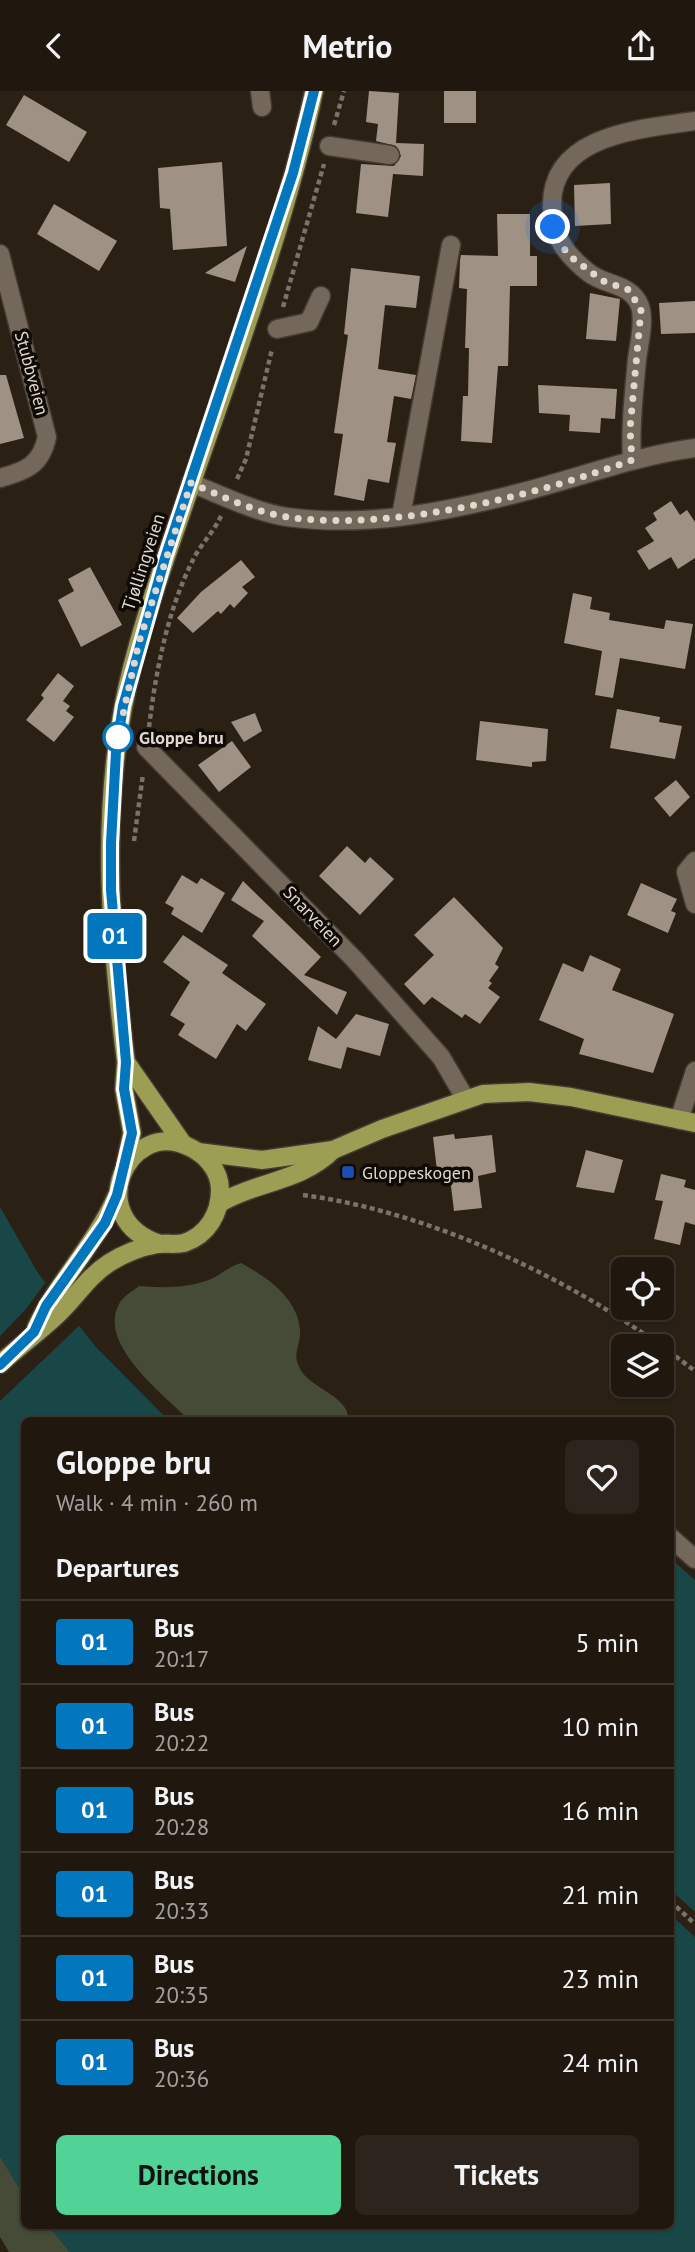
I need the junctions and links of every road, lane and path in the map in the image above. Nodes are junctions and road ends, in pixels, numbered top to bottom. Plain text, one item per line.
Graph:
1 (314, 91) edge
2 (344, 91) edge
3 (695, 121) edge
4 (329, 146) junction
5 (390, 155) dead end
6 (451, 245) dead end
7 (0, 254) edge
8 (321, 296) dead end
9 (277, 329) junction
10 (695, 448) edge
11 (632, 460) junction
12 (0, 478) edge
13 (191, 483) junction
14 (228, 498) junction
15 (401, 516) junction
16 (146, 747) junction
17 (134, 854) dead end
18 (695, 861) edge
19 (695, 904) edge
20 (126, 1062) junction
21 (695, 1070) edge
22 (465, 1098) junction
23 (687, 1121) edge
24 (191, 1148) junction
25 (333, 1150) junction
26 (125, 1166) junction
27 (117, 1195) junction
28 (305, 1195) dead end
29 (220, 1203) junction
30 (160, 1244) junction
31 (34, 1332) junction
32 (643, 1334) edge
33 (674, 1356) edge
34 (0, 1364) edge
35 (695, 1371) edge
36 (674, 1541) edge
37 (695, 1559) edge
38 (674, 1905) edge
39 (695, 1924) edge

1 - 13 main road, Tjøllingveien
2 - 4 path
3 - 11 street
4 - 5 street
4 - 9 path
6 - 15 street
7 - 12 street, Stubbveien
8 - 9 street
9 - 14 path
10 - 11 street
11 - 15 street
13 - 14 street
13 - 20 main road, Tjøllingveien
14 - 15 street
14 - 16 path
16 - 17 path
16 - 22 street, Snarveien
18 - 19 street
20 - 24 main road, Tjøllingveien
20 - 26 main road, Tjøllingveien
21 - 23 street
22 - 23 main road
22 - 25 main road
24 - 25 main road
24 - 26 main road
24 - 29 main road
25 - 29 main road
26 - 27 main road
27 - 30 main road
27 - 31 main road
28 - 32 path
29 - 30 main road
30 - 31 main road
31 - 34 main road
33 - 35 path
36 - 37 street
38 - 39 path

